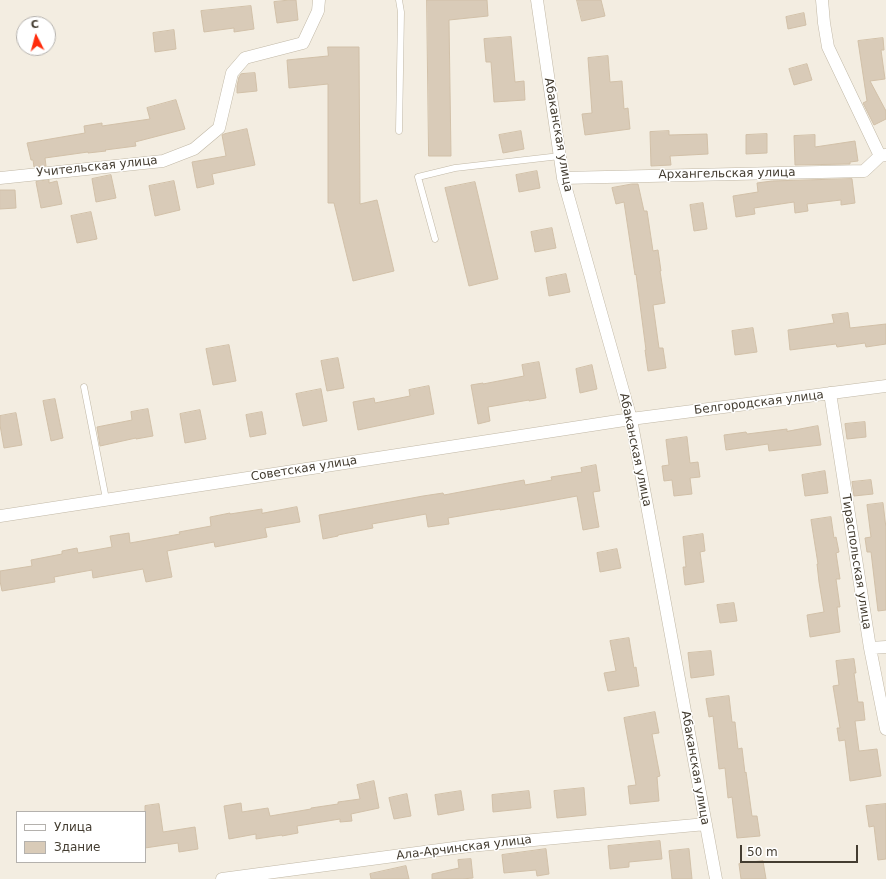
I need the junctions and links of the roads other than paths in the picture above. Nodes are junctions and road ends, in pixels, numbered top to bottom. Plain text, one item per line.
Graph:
1 (319, 0) edge
2 (399, 0) edge
3 (537, 0) edge
4 (822, 0) edge
5 (399, 131) dead end
6 (560, 156) junction
7 (883, 156) edge
8 (0, 178) edge
9 (563, 178) junction
10 (435, 239) dead end
11 (886, 386) edge
12 (84, 387) dead end
13 (830, 393) junction
14 (631, 419) junction
15 (608, 422) joint
16 (106, 499) junction
17 (0, 516) edge
18 (886, 647) edge
19 (870, 648) junction
20 (886, 729) edge
21 (706, 824) junction
22 (222, 879) edge
23 (716, 879) edge

1 - 8 street, Учительская улица
2 - 5 lane
3 - 6 street, Абаканская улица
4 - 7 street
6 - 9 street, Абаканская улица
6 - 10 lane
7 - 9 street, Архангельская улица
9 - 14 street, Абаканская улица
11 - 13 street, Белгородская улица
12 - 16 lane
13 - 14 street, Белгородская улица
13 - 19 street, Тираспольская улица
14 - 15 street, Белгородская улица
14 - 21 street, Абаканская улица
15 - 16 street, Советская улица
16 - 17 street, Советская улица
18 - 19 street
19 - 20 street, Тираспольская улица
21 - 22 street, Ала-Арчинская улица
21 - 23 street, Абаканская улица

